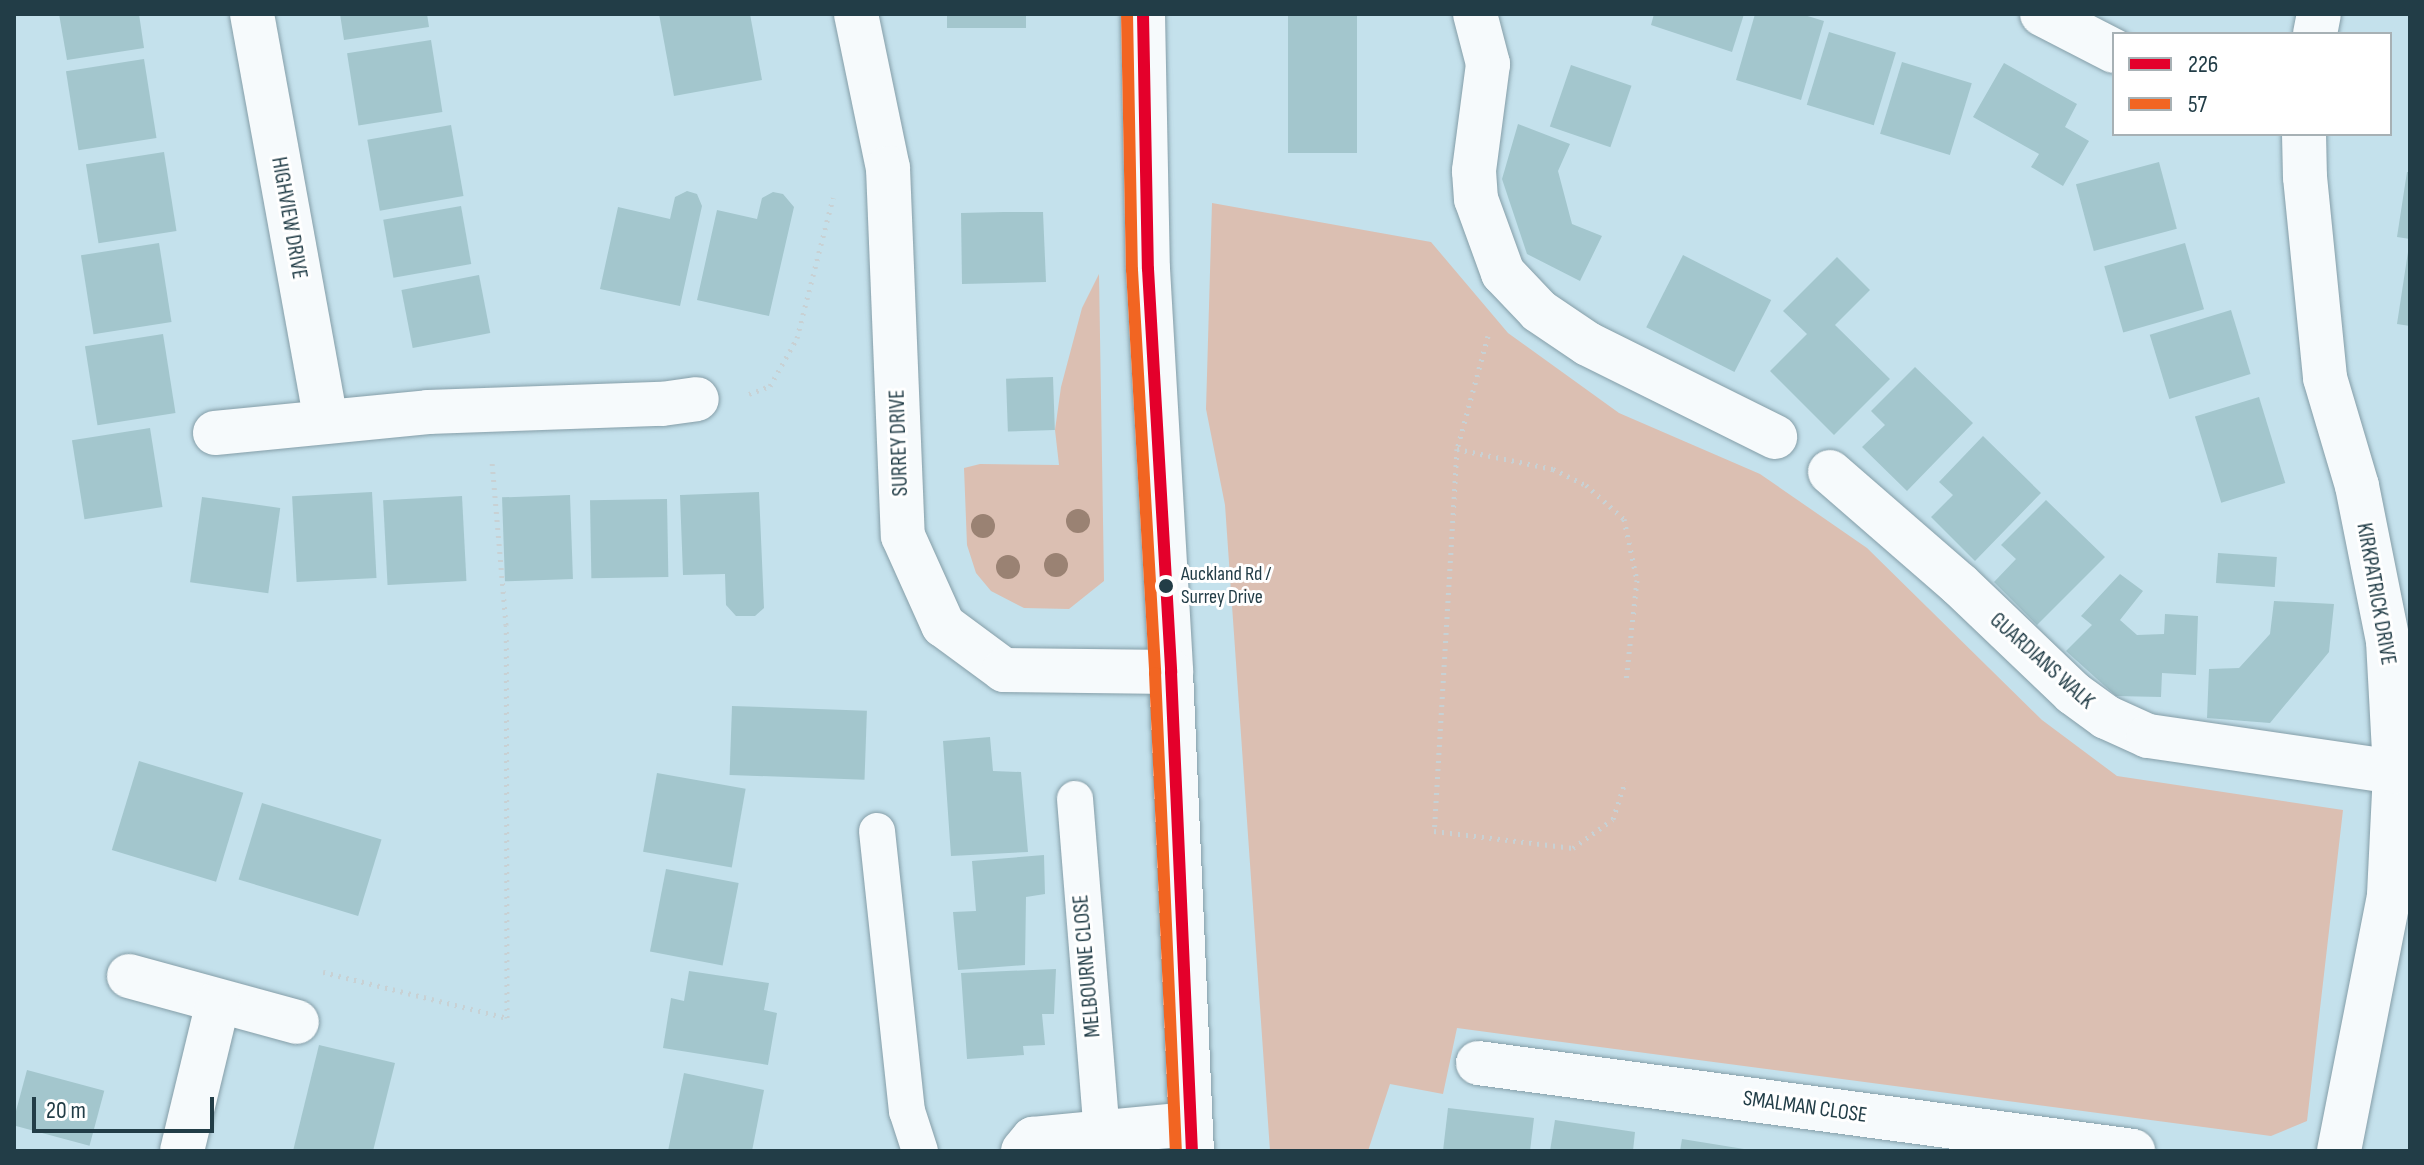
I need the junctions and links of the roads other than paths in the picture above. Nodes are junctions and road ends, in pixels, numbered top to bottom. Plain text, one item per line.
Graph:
1 (252, 14) edge
2 (856, 14) edge
3 (1143, 14) edge
4 (1475, 14) edge
5 (2042, 14) edge
6 (2112, 50) edge
7 (2304, 136) edge
8 (697, 399) road end
9 (326, 421) junction
10 (215, 433) dead end
11 (1775, 437) dead end
12 (1830, 472) dead end
13 (1171, 672) junction
14 (2395, 772) junction
15 (1075, 799) dead end
16 (877, 831) dead end
17 (2400, 897) edge
18 (129, 976) dead end
19 (218, 1002) junction
20 (297, 1022) road end
21 (1478, 1063) dead end
22 (1102, 1132) junction
23 (1191, 1137) edge
24 (182, 1151) edge
25 (920, 1151) edge
26 (1023, 1151) edge
27 (2133, 1151) edge
28 (2339, 1151) edge

1 - 9 street, HIGHVIEW DRIVE
2 - 13 street, SURREY DRIVE
3 - 13 street
4 - 11 street
5 - 6 street
7 - 14 street, KIRKPATRICK DRIVE
8 - 9 street
9 - 10 street
12 - 14 street, GUARDIANS WALK
13 - 23 street
14 - 17 street, KIRKPATRICK DRIVE
15 - 22 lane, MELBOURNE CLOSE
16 - 25 lane
17 - 28 street, KIRKPATRICK DRIVE
18 - 19 street
19 - 20 street
19 - 24 street
21 - 27 street, SMALMAN CLOSE
22 - 23 street
22 - 26 street

